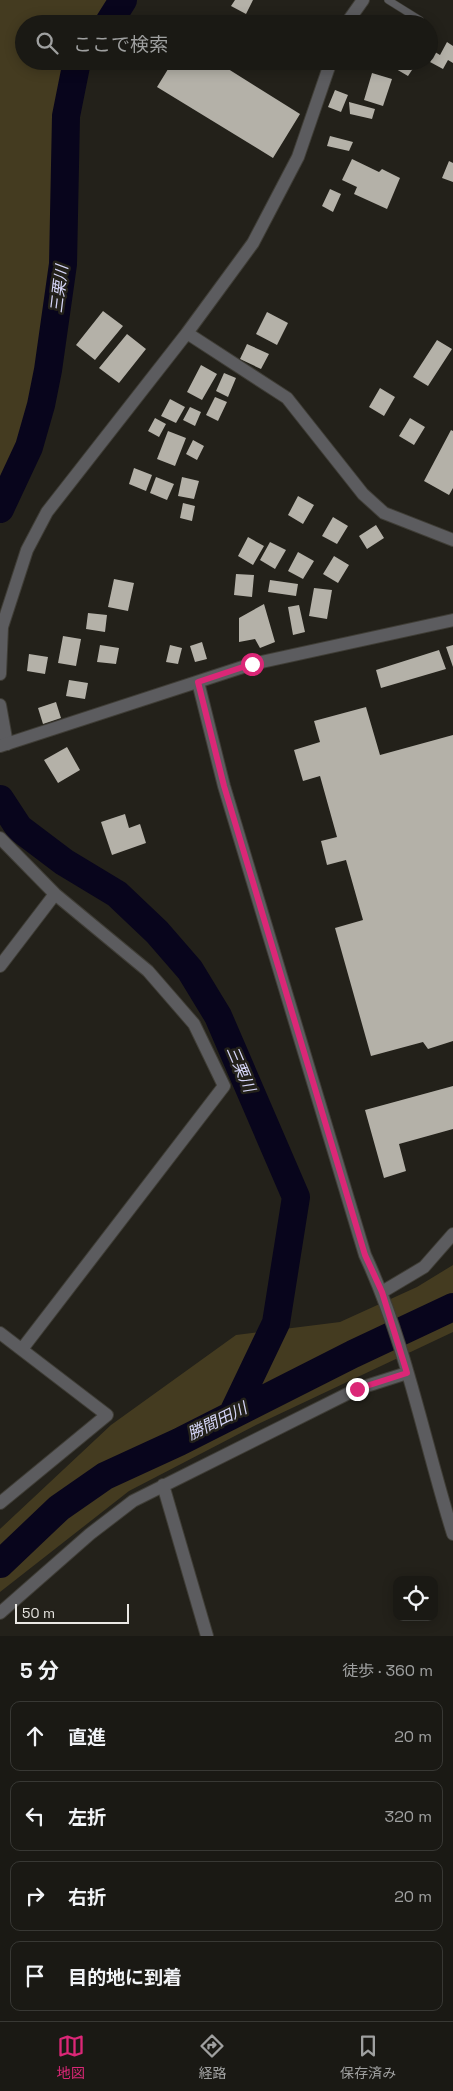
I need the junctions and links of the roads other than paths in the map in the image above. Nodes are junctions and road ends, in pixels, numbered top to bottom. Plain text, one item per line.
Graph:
1 (362, 0) edge
2 (388, 0) edge
3 (352, 15) edge
4 (412, 15) edge
5 (328, 70) edge
6 (186, 333) junction
7 (453, 540) edge
8 (453, 620) edge
9 (0, 674) edge
10 (198, 682) junction
11 (0, 705) edge
12 (3, 745) edge
13 (0, 838) edge
14 (55, 894) junction
15 (0, 966) edge
16 (453, 1234) edge
17 (384, 1297) junction
18 (0, 1333) edge
19 (22, 1350) junction
20 (405, 1368) junction
21 (163, 1485) junction
22 (0, 1503) edge
23 (453, 1534) edge
24 (0, 1613) edge
25 (207, 1636) edge

1 - 3 street
2 - 4 lane
5 - 6 street
6 - 7 street
6 - 9 street
8 - 10 street
10 - 12 street
10 - 17 street
11 - 12 street
13 - 14 street
14 - 15 street
14 - 19 street
16 - 17 street
17 - 20 street
18 - 19 street
19 - 22 street
20 - 21 street
20 - 23 street
21 - 24 street
21 - 25 street

